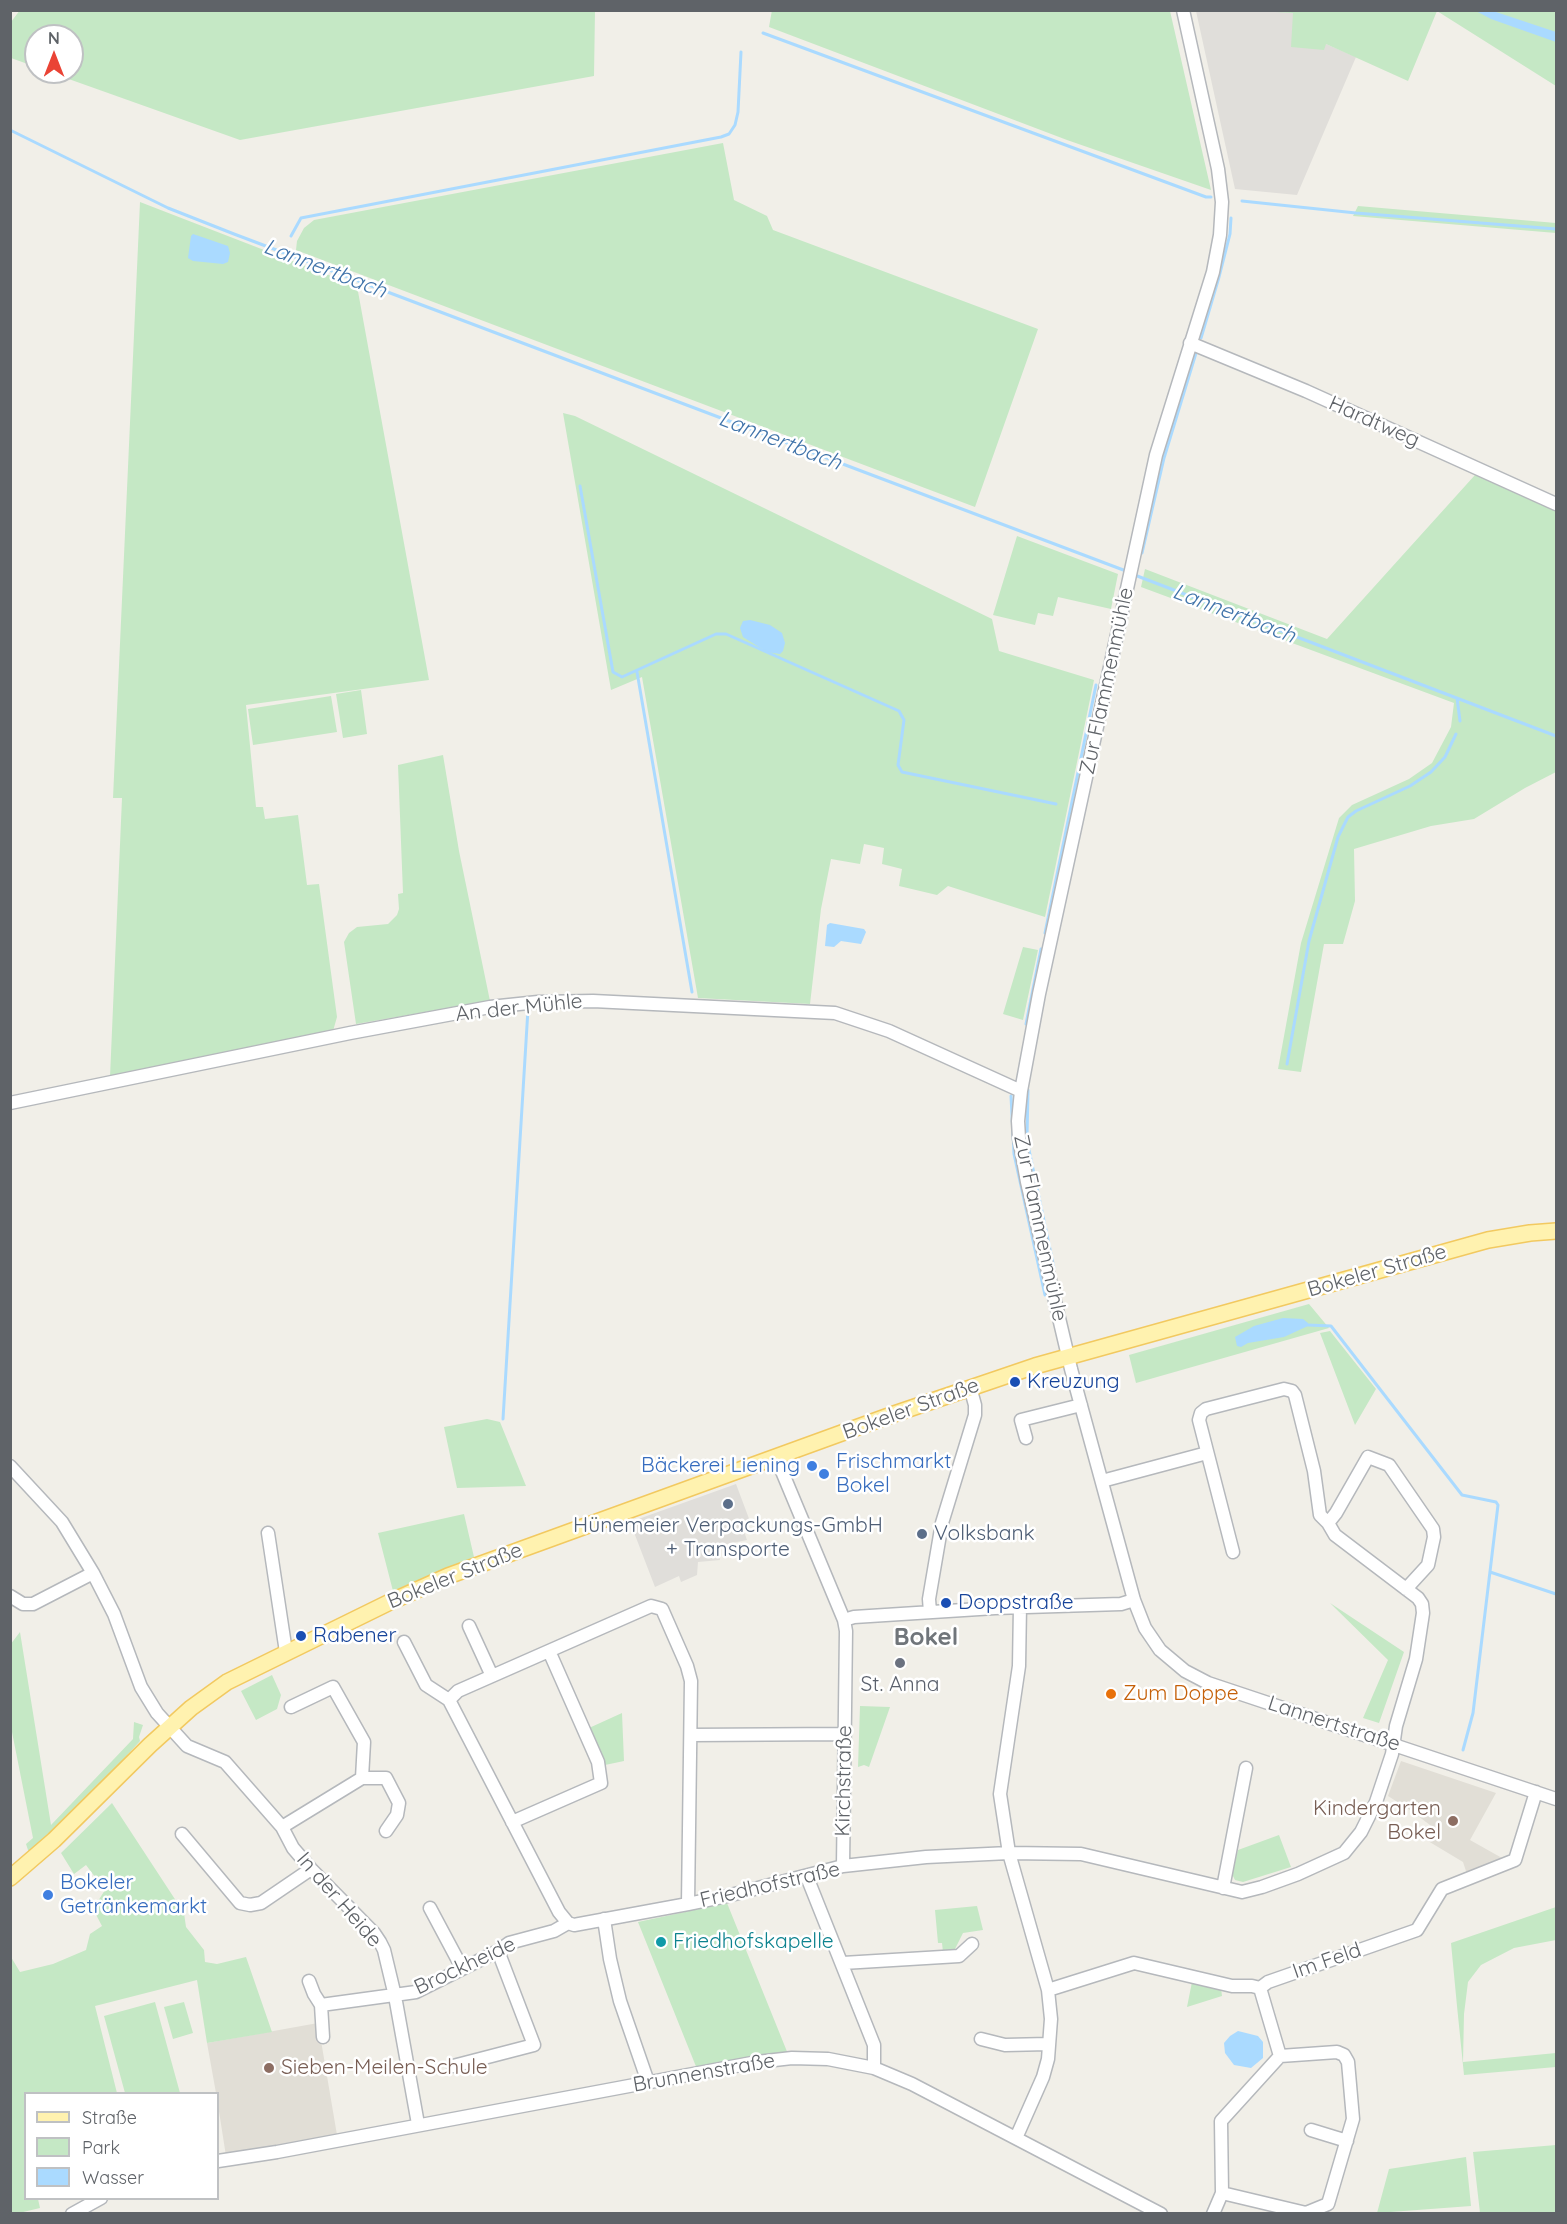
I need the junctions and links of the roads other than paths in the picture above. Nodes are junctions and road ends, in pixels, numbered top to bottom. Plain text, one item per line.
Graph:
1 (1183, 10) edge
2 (1190, 343) junction
3 (1557, 504) edge
4 (1021, 1091) junction
5 (10, 1103) edge
6 (1557, 1231) edge
7 (1068, 1356) junction
8 (970, 1387) junction
9 (1081, 1405) junction
10 (1026, 1438) dead end
11 (1207, 1453) junction
12 (776, 1457) junction
13 (10, 1466) edge
14 (1102, 1481) junction
15 (1328, 1523) junction
16 (268, 1533) dead end
17 (1233, 1552) dead end
18 (93, 1573) junction
19 (1406, 1589) junction
20 (10, 1596) edge
21 (1134, 1600) junction
22 (1020, 1606) junction
23 (930, 1612) junction
24 (843, 1620) junction
25 (469, 1626) dead end
26 (404, 1642) dead end
27 (549, 1651) junction
28 (286, 1652) junction
29 (492, 1676) junction
30 (449, 1700) junction
31 (291, 1707) dead end
32 (170, 1727) junction
33 (845, 1734) junction
34 (691, 1735) junction
35 (1393, 1743) junction
36 (1246, 1768) dead end
37 (363, 1778) junction
38 (1536, 1792) junction
39 (1557, 1799) edge
40 (512, 1822) junction
41 (282, 1827) junction
42 (386, 1832) dead end
43 (182, 1834) dead end
44 (1010, 1853) junction
45 (843, 1866) junction
46 (311, 1869) junction
47 (807, 1877) junction
48 (10, 1878) edge
49 (1223, 1888) junction
50 (688, 1904) junction
51 (430, 1908) dead end
52 (604, 1919) junction
53 (568, 1923) junction
54 (972, 1944) dead end
55 (498, 1951) junction
56 (843, 1963) junction
57 (462, 1968) junction
58 (309, 1981) dead end
59 (1260, 1988) junction
60 (1048, 1990) junction
61 (395, 1996) junction
62 (321, 2005) junction
63 (323, 2037) dead end
64 (981, 2039) dead end
65 (1048, 2044) junction
66 (1280, 2056) junction
67 (453, 2066) dead end
68 (874, 2068) junction
69 (648, 2082) junction
70 (418, 2124) junction
71 (1311, 2130) dead end
72 (1016, 2138) junction
73 (1347, 2141) junction
74 (219, 2161) edge
75 (1222, 2193) junction
76 (99, 2200) edge
77 (72, 2214) edge
78 (1161, 2214) edge
79 (1213, 2214) edge

1 - 2 street, Zur Flammenmühle
2 - 3 street, Hardtweg
2 - 4 street, Zur Flammenmühle
4 - 5 street, An der Mühle
4 - 7 street, Zur Flammenmühle
6 - 7 main road, Bokeler Straße
7 - 8 main road, Bokeler Straße
7 - 9 street, Lannertstraße
8 - 12 main road, Bokeler Straße
8 - 23 street
9 - 10 street
9 - 14 street, Lannertstraße
11 - 14 street
11 - 15 street
11 - 17 street
12 - 24 street, Kirchstraße
12 - 28 main road, Bokeler Straße
13 - 18 street, In der Heide
14 - 21 street, Lannertstraße
15 - 19 street, Friedhofstraße
15 - 19 street
16 - 28 street
18 - 20 street
18 - 32 street, In der Heide
19 - 35 street, Friedhofstraße
21 - 22 street
21 - 35 street, Lannertstraße
22 - 23 street
22 - 44 street
23 - 24 street
24 - 33 street, Kirchstraße
25 - 29 street
26 - 30 street
27 - 29 street
27 - 34 street
27 - 40 street
28 - 32 main road, Bokeler Straße
29 - 30 street
30 - 40 street
31 - 37 street
32 - 41 street, In der Heide
32 - 48 main road, Bokeler Straße
33 - 34 street
33 - 45 street, Kirchstraße
34 - 50 street
35 - 38 street, Lannertstraße
35 - 49 street, Friedhofstraße
36 - 49 street
37 - 41 street
37 - 42 street
38 - 39 street, Lannertstraße
38 - 59 street, Im Feld
40 - 53 street
41 - 46 street, In der Heide
43 - 46 street
44 - 45 street, Friedhofstraße
44 - 49 street, Friedhofstraße
44 - 60 street
45 - 47 street, Friedhofstraße
46 - 61 street, In der Heide
47 - 50 street, Friedhofstraße
47 - 56 street
50 - 52 street, Friedhofstraße
51 - 57 street
52 - 53 street, Friedhofstraße
52 - 69 street
53 - 55 street, Brockheide
54 - 56 street
55 - 57 street, Brockheide
55 - 67 street
56 - 68 street
57 - 61 street, Brockheide
58 - 62 street
59 - 60 street, Im Feld
59 - 66 street
60 - 65 street
61 - 62 street, Brockheide
61 - 70 street, In der Heide
62 - 63 street
64 - 65 street
65 - 72 street
66 - 73 street
66 - 75 street
68 - 69 street, Brunnenstraße
68 - 72 street, Brunnenstraße
69 - 70 street, Brunnenstraße
70 - 74 street, Brunnenstraße
71 - 73 street
72 - 78 street, Brunnenstraße
73 - 75 street
75 - 79 street
76 - 77 street

